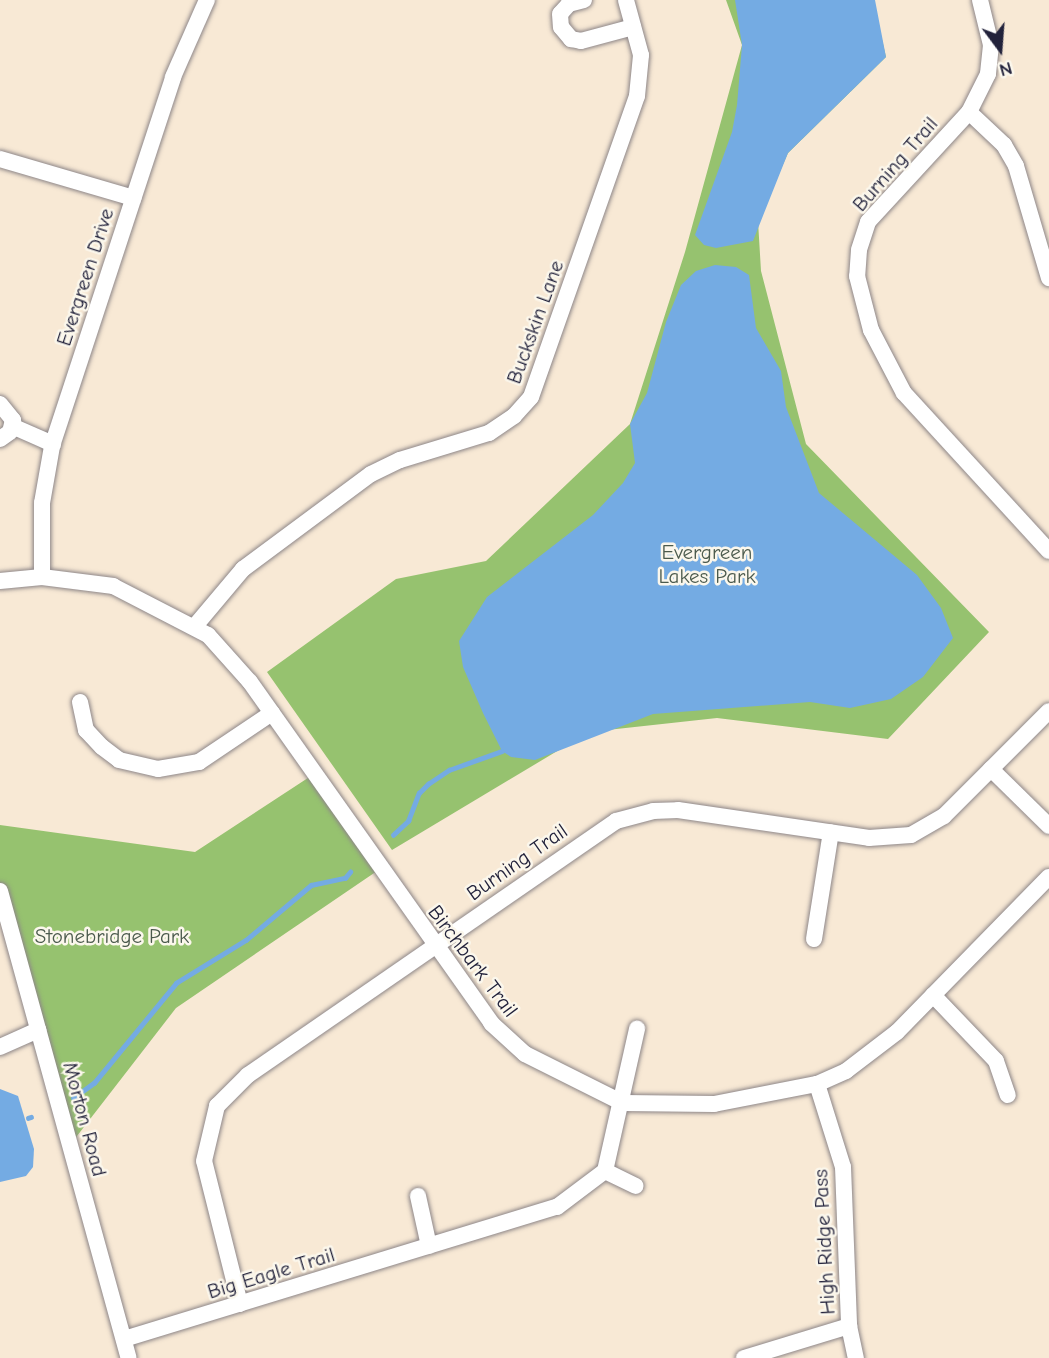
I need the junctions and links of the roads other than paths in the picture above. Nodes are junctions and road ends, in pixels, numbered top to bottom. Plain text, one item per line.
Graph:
1 (207, 0) edge
2 (584, 0) edge
3 (626, 0) edge
4 (980, 0) edge
5 (634, 27) junction
6 (969, 112) junction
7 (0, 159) edge
8 (133, 198) junction
9 (1049, 278) edge
10 (0, 404) edge
11 (12, 426) junction
12 (0, 439) edge
13 (52, 444) junction
14 (1049, 551) edge
15 (42, 577) junction
16 (0, 581) edge
17 (195, 626) junction
18 (80, 702) dead end
19 (1049, 711) edge
20 (272, 713) junction
21 (991, 769) junction
22 (1049, 826) edge
23 (831, 832) junction
24 (1049, 877) edge
25 (0, 891) edge
26 (814, 939) dead end
27 (433, 945) junction
28 (933, 995) junction
29 (637, 1029) dead end
30 (38, 1030) junction
31 (0, 1046) edge
32 (817, 1084) junction
33 (1008, 1095) dead end
34 (623, 1103) junction
35 (605, 1171) junction
36 (636, 1186) dead end
37 (418, 1196) dead end
38 (429, 1246) junction
39 (240, 1304) junction
40 (849, 1326) junction
41 (124, 1339) junction
42 (129, 1358) edge
43 (744, 1358) edge
44 (856, 1358) edge

1 - 8 street, Evergreen Drive
2 - 5 street
3 - 5 street, Buckskin Lane
4 - 6 street, Burning Trail
5 - 17 street, Buckskin Lane
6 - 9 street
6 - 14 street, Burning Trail
7 - 8 street
8 - 13 street, Evergreen Drive
10 - 11 street
11 - 12 street
11 - 13 street
13 - 15 street, Evergreen Drive
15 - 16 street, Birchbark Trail
15 - 17 street, Birchbark Trail
17 - 20 street, Birchbark Trail
18 - 20 street
19 - 21 street, Burning Trail
20 - 27 street, Birchbark Trail
21 - 22 street
21 - 23 street, Burning Trail
23 - 26 street
23 - 27 street, Burning Trail
24 - 28 street, Birchbark Trail
25 - 30 street, Morton Road
27 - 34 street, Birchbark Trail
27 - 39 street, Burning Trail
28 - 32 street, Birchbark Trail
28 - 33 street
29 - 34 street
30 - 31 street
30 - 41 street, Morton Road
32 - 34 street, Birchbark Trail
32 - 40 street, High Ridge Pass
34 - 35 street
35 - 36 street
35 - 38 street, Big Eagle Trail
37 - 38 street
38 - 39 street, Big Eagle Trail
39 - 41 street, Big Eagle Trail
40 - 43 street
40 - 44 street, High Ridge Pass
41 - 42 street, Morton Road

